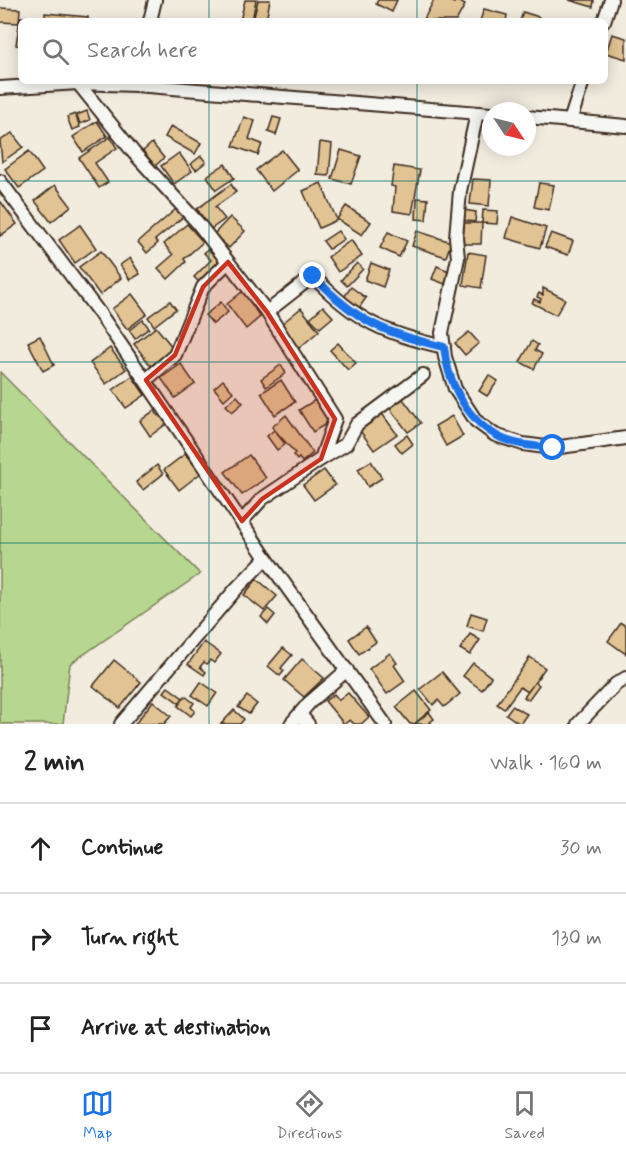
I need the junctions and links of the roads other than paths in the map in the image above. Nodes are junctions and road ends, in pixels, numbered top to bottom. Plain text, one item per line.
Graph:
1 (155, 0) edge
2 (611, 0) edge
3 (151, 18) edge
4 (605, 18) edge
5 (62, 84) edge
6 (79, 84) edge
7 (147, 84) edge
8 (582, 84) edge
9 (0, 88) edge
10 (477, 113) junction
11 (482, 113) edge
12 (536, 118) edge
13 (570, 121) junction
14 (626, 126) edge
15 (0, 181) edge
16 (228, 262) junction
17 (267, 312) junction
18 (444, 347) junction
19 (423, 375) dead end
20 (146, 380) junction
21 (626, 438) edge
22 (321, 459) junction
23 (242, 521) junction
24 (266, 558) junction
25 (347, 670) junction
26 (626, 678) edge
27 (300, 714) junction
28 (121, 724) edge
29 (291, 724) edge
30 (308, 724) edge
31 (385, 724) edge
32 (578, 724) edge

1 - 3 street
2 - 4 street
5 - 9 street
6 - 16 street
7 - 10 street
8 - 13 street
10 - 11 street
10 - 18 street
12 - 13 street
13 - 14 street
15 - 20 street
16 - 17 street
16 - 20 street
17 - 18 street
17 - 22 street
18 - 21 street
19 - 22 street
20 - 23 street
22 - 23 street
23 - 24 street
24 - 25 street
24 - 28 street
25 - 27 street
25 - 31 street
26 - 32 street
27 - 29 street
27 - 30 street

